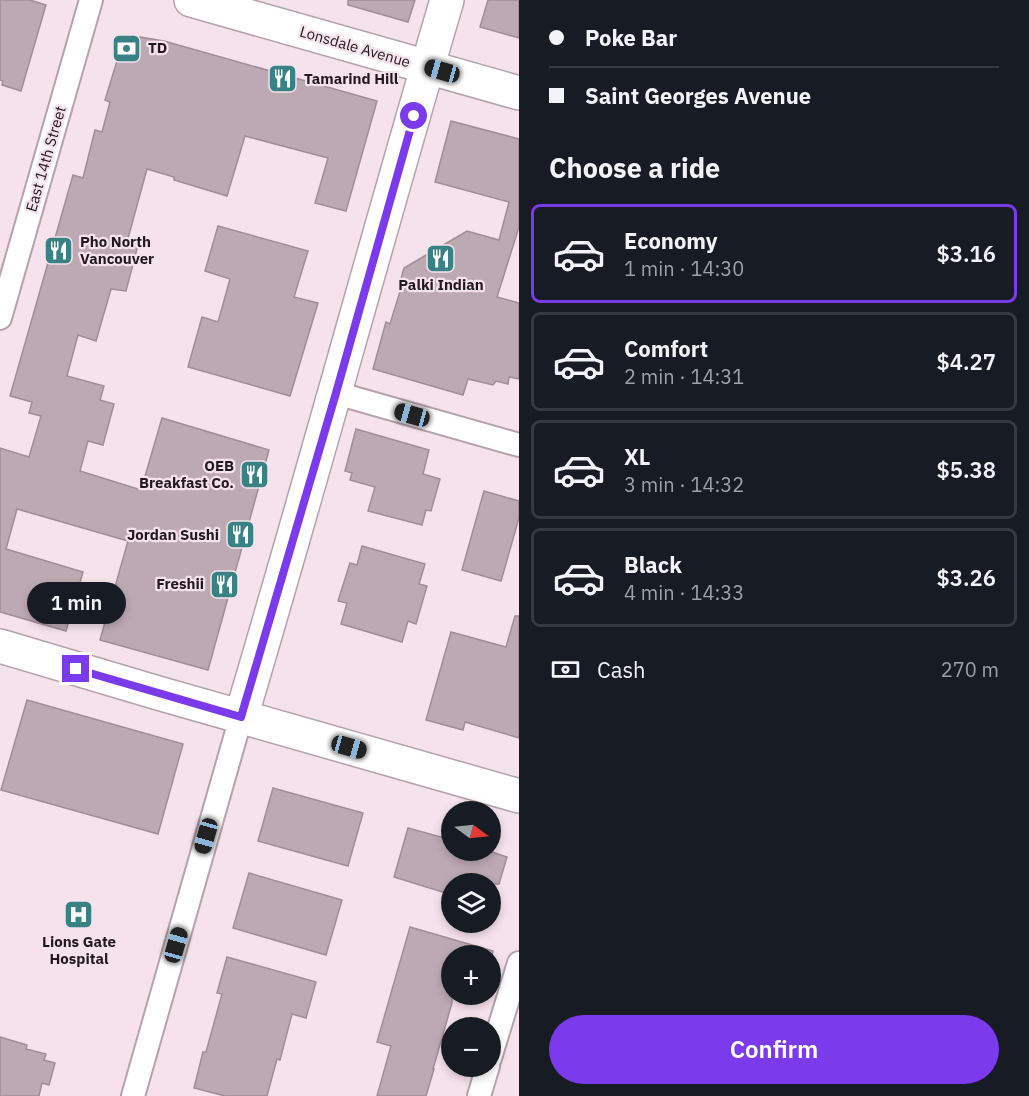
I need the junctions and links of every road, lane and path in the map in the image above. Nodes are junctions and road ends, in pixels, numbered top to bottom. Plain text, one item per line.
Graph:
1 (91, 0) edge
2 (191, 0) edge
3 (447, 0) edge
4 (427, 67) junction
5 (519, 93) edge
6 (0, 318) edge
7 (336, 393) junction
8 (519, 445) edge
9 (0, 646) edge
10 (241, 717) junction
11 (519, 796) edge
12 (519, 963) edge
13 (501, 1022) edge
14 (485, 1077) edge
15 (133, 1096) edge
16 (479, 1096) edge

1 - 6 street, East 14th Street
2 - 4 street, Lonsdale Avenue
3 - 4 street
4 - 5 street, Lonsdale Avenue
4 - 7 street
7 - 8 street
7 - 10 street
9 - 10 street
10 - 11 street
10 - 15 street
12 - 13 street
14 - 16 street

